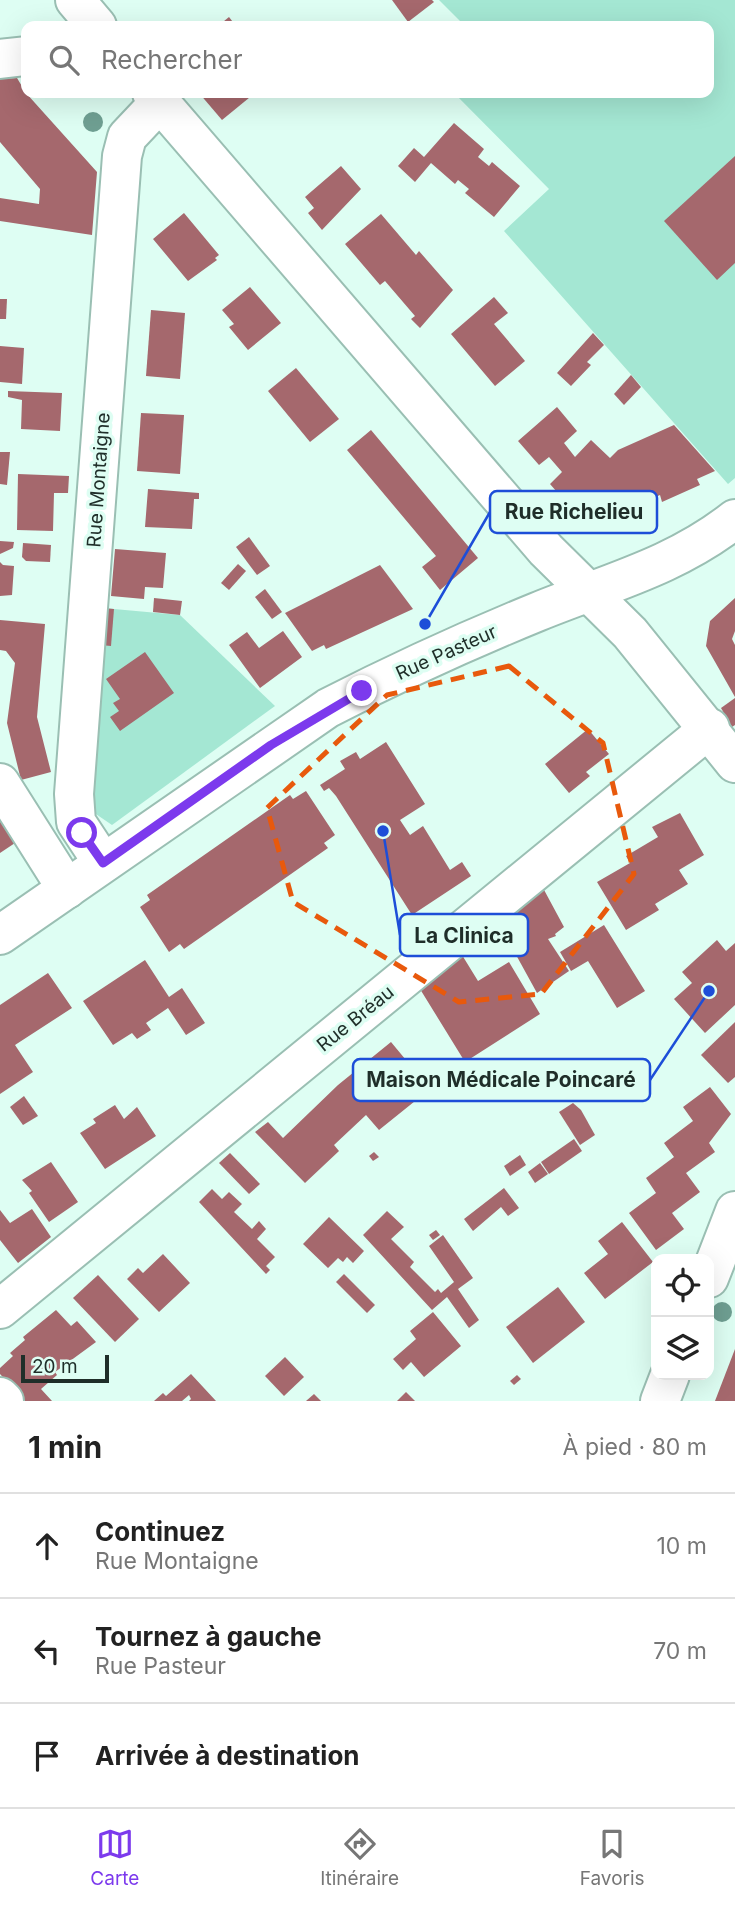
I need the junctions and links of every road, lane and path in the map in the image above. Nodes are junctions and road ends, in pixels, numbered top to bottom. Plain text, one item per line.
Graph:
1 (21, 57) edge
2 (0, 59) edge
3 (155, 98) edge
4 (157, 98) edge
5 (735, 519) edge
6 (590, 593) junction
7 (710, 728) junction
8 (735, 763) edge
9 (0, 783) edge
10 (103, 863) junction
11 (67, 889) junction
12 (0, 935) edge
13 (735, 1211) edge
14 (714, 1265) edge
15 (0, 1310) edge
16 (668, 1380) edge
17 (0, 1396) edge
18 (4, 1401) edge
19 (660, 1401) edge

1 - 2 street
3 - 10 street, Rue Montaigne
4 - 6 street
5 - 6 street, Rue Pasteur
6 - 7 street
6 - 10 street, Rue Pasteur
7 - 8 street
7 - 15 street, Rue Bréau
9 - 11 street
10 - 11 street, Rue Pasteur
11 - 12 street, Rue Pasteur
13 - 14 street
16 - 19 street
17 - 18 street

